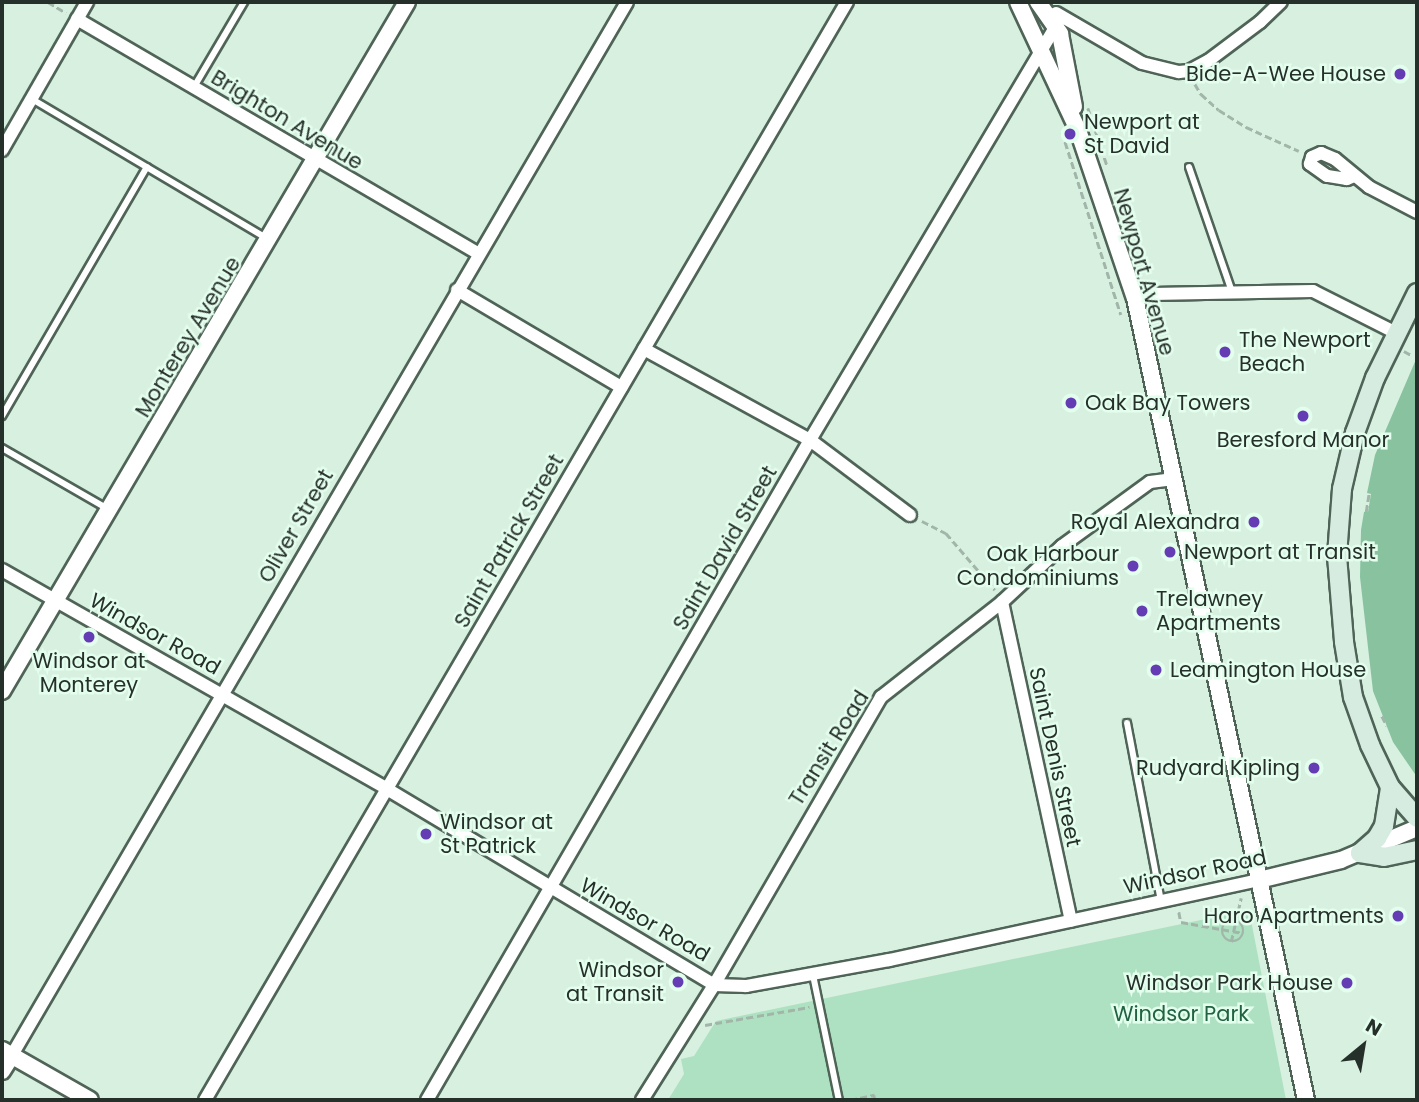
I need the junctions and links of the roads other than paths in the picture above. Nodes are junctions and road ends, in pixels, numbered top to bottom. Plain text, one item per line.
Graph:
1 (87, 2) edge
2 (244, 2) edge
3 (407, 2) edge
4 (627, 2) edge
5 (847, 2) edge
6 (1018, 2) edge
7 (1040, 2) edge
8 (1281, 2) edge
9 (77, 19) junction
10 (1058, 22) junction
11 (1042, 49) junction
12 (194, 87) junction
13 (32, 99) junction
14 (1078, 130) junction
15 (2, 150) edge
16 (316, 160) junction
17 (147, 167) junction
18 (1189, 167) dead end
19 (1354, 176) dead end
20 (1417, 212) edge
21 (269, 240) junction
22 (478, 253) junction
23 (457, 290) junction
24 (1233, 292) junction
25 (1417, 293) edge
26 (1135, 298) junction
27 (1399, 342) junction
28 (644, 349) junction
29 (621, 387) junction
30 (2, 416) edge
31 (810, 440) junction
32 (2, 448) edge
33 (1174, 479) junction
34 (110, 510) junction
35 (910, 515) road end
36 (2, 570) edge
37 (1002, 602) junction
38 (55, 603) junction
39 (2, 691) edge
40 (222, 696) junction
41 (1127, 723) dead end
42 (1390, 787) junction
43 (387, 789) junction
44 (1417, 818) edge
45 (1417, 828) edge
46 (1417, 850) edge
47 (1360, 853) junction
48 (1259, 880) junction
49 (551, 889) junction
50 (1161, 901) junction
51 (1071, 921) junction
52 (813, 975) junction
53 (714, 985) junction
54 (7, 1053) edge
55 (2, 1071) edge
56 (90, 1100) edge
57 (205, 1100) edge
58 (427, 1100) edge
59 (642, 1100) edge
60 (839, 1100) edge
61 (1306, 1100) edge

1 - 9 street
2 - 12 lane
3 - 16 street, Monterey Avenue
4 - 22 street, Oliver Street
5 - 28 street, Saint Patrick Street
6 - 11 street, Newport Avenue
7 - 10 street
8 - 10 street
9 - 12 street, Brighton Avenue
9 - 13 street
10 - 11 street, Saint David Street
10 - 14 street
11 - 14 street, Newport Avenue
11 - 31 street, Saint David Street
12 - 16 street, Brighton Avenue
13 - 15 street
13 - 17 lane
14 - 26 street, Newport Avenue
16 - 21 street, Monterey Avenue
16 - 22 street, Brighton Avenue
17 - 21 lane
17 - 30 lane
18 - 24 lane
19 - 20 street
21 - 34 street, Monterey Avenue
22 - 23 street, Oliver Street
23 - 29 street
23 - 40 street, Oliver Street
24 - 26 street
24 - 27 street
25 - 27 main road
26 - 33 street, Newport Avenue
27 - 42 main road
28 - 29 street, Saint Patrick Street
28 - 31 street
29 - 43 street, Saint Patrick Street
31 - 35 street
31 - 49 street, Saint David Street
32 - 34 lane
33 - 37 street, Transit Road
33 - 48 street, Newport Avenue
34 - 38 street, Monterey Avenue
36 - 38 street, Windsor Road
37 - 51 street, Saint Denis Street
37 - 53 street, Transit Road
38 - 39 street, Monterey Avenue
38 - 40 street, Windsor Road
40 - 43 street, Windsor Road
40 - 54 street, Oliver Street
41 - 50 lane
42 - 44 main road
42 - 47 main road
43 - 49 street, Windsor Road
43 - 57 street, Saint Patrick Street
45 - 47 street, Windsor Road
46 - 47 main road
47 - 48 street, Windsor Road
48 - 50 street, Windsor Road
48 - 61 street, Newport Avenue
49 - 53 street, Windsor Road
49 - 58 street, Saint David Street
50 - 51 street, Windsor Road
51 - 52 street, Windsor Road
52 - 53 street, Windsor Road
52 - 60 lane
53 - 59 street, Transit Road
54 - 55 street, Oliver Street
54 - 56 street

